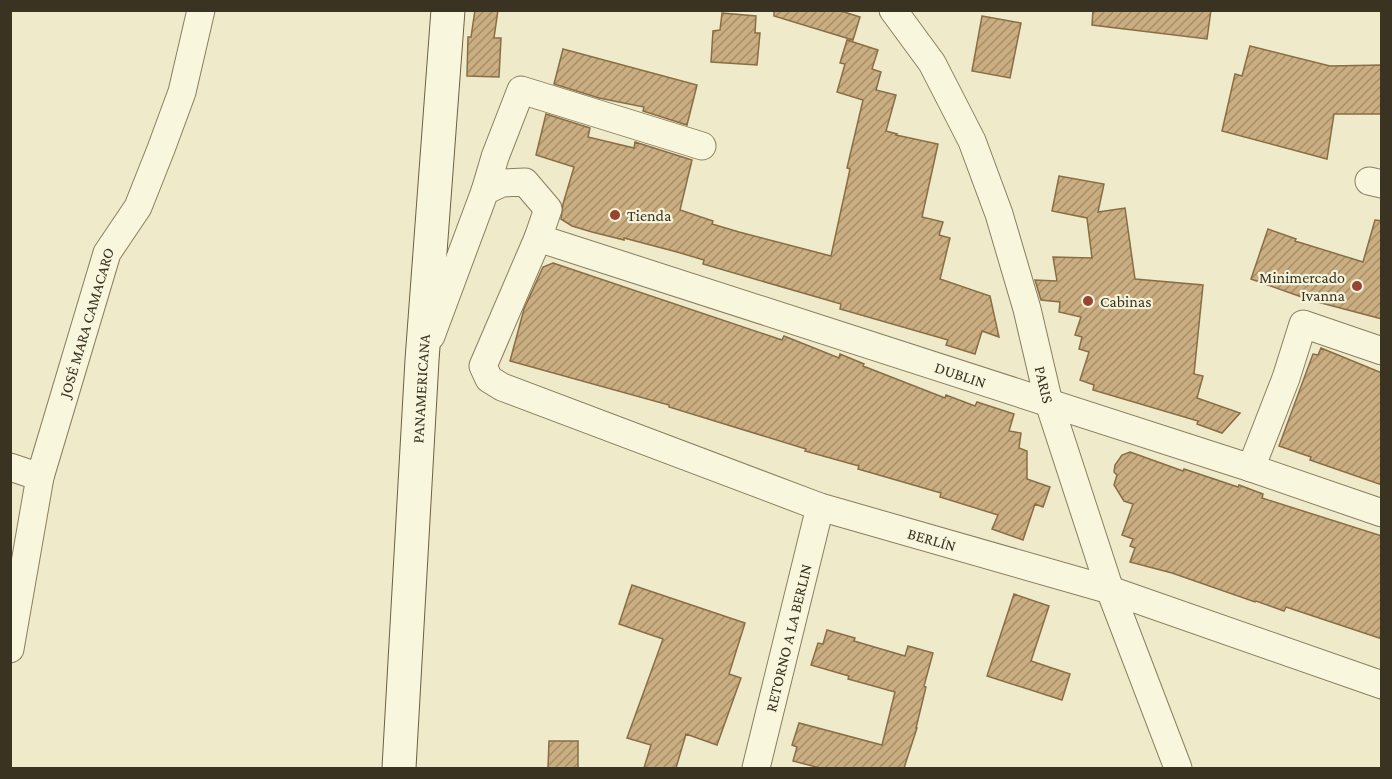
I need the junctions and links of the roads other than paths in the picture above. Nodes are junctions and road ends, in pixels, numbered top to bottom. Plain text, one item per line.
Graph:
1 (201, 10) edge
2 (448, 10) edge
3 (893, 10) edge
4 (702, 146) dead end
5 (485, 191) junction
6 (538, 238) junction
7 (1382, 351) edge
8 (422, 360) junction
9 (1049, 403) junction
10 (10, 466) edge
11 (1251, 468) junction
12 (40, 477) junction
13 (820, 507) junction
14 (1382, 513) edge
15 (1110, 590) junction
16 (10, 649) edge
17 (1382, 686) edge
18 (399, 768) edge
19 (756, 768) edge
20 (1178, 768) edge

1 - 12 street, JOSÉ MARA CAMACARO
2 - 8 main road, PANAMERICANA
3 - 9 street, PARIS
4 - 5 street
5 - 6 street
5 - 8 street
6 - 9 street, DUBLIN
6 - 13 street, BERLÍN
7 - 11 street
8 - 18 main road, PANAMERICANA
9 - 11 street, DUBLIN
9 - 15 street, PARIS
10 - 12 street
11 - 14 street, DUBLIN
12 - 16 street, JOSÉ MARA CAMACARO
13 - 15 street, BERLÍN
13 - 19 street, RETORNO A LA BERLIN
15 - 17 street, BERLÍN
15 - 20 street, PARIS

